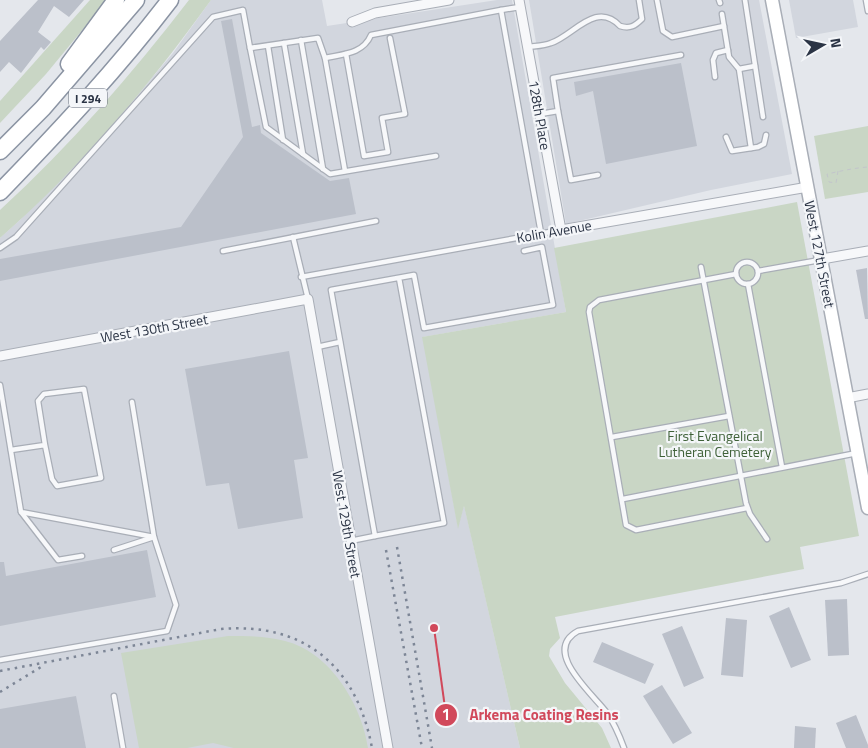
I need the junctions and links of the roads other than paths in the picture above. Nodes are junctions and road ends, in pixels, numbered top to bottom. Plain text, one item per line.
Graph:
1 (116, 0) edge
2 (136, 0) edge
3 (170, 0) edge
4 (449, 0) edge
5 (639, 0) edge
6 (657, 0) edge
7 (745, 0) edge
8 (772, 0) edge
9 (866, 0) edge
10 (520, 3) edge
11 (502, 10) junction
12 (868, 11) edge
13 (747, 15) junction
14 (741, 16) dead end
15 (730, 18) dead end
16 (352, 22) dead end
17 (724, 26) junction
18 (745, 37) dead end
19 (751, 37) junction
20 (390, 38) dead end
21 (734, 39) dead end
22 (301, 40) junction
23 (727, 40) junction
24 (284, 43) junction
25 (268, 46) junction
26 (528, 47) junction
27 (250, 48) junction
28 (728, 50) junction
29 (346, 54) junction
30 (681, 55) dead end
31 (325, 58) junction
32 (755, 66) junction
33 (739, 69) junction
34 (716, 77) dead end
35 (558, 111) junction
36 (540, 114) junction
37 (763, 118) dead end
38 (24, 125) junction
39 (766, 135) dead end
40 (726, 137) dead end
41 (283, 140) junction
42 (751, 148) junction
43 (0, 151) edge
44 (303, 154) junction
45 (436, 156) dead end
46 (323, 169) junction
47 (345, 171) junction
48 (598, 175) dead end
49 (808, 187) junction
50 (0, 192) edge
51 (376, 221) dead end
52 (561, 230) junction
53 (540, 233) junction
54 (293, 237) junction
55 (0, 248) edge
56 (224, 251) dead end
57 (524, 251) dead end
58 (868, 251) edge
59 (822, 260) junction
60 (701, 267) dead end
61 (758, 271) junction
62 (736, 274) junction
63 (301, 276) junction
64 (399, 278) junction
65 (704, 280) junction
66 (748, 284) junction
67 (308, 300) junction
68 (340, 342) junction
69 (315, 347) junction
70 (0, 356) edge
71 (0, 388) edge
72 (868, 394) edge
73 (847, 398) junction
74 (132, 402) dead end
75 (729, 416) junction
76 (612, 437) junction
77 (46, 445) junction
78 (11, 450) junction
79 (858, 453) junction
80 (782, 467) junction
81 (740, 475) junction
82 (622, 499) junction
83 (747, 508) junction
84 (868, 508) edge
85 (21, 512) junction
86 (375, 536) junction
87 (154, 537) junction
88 (767, 539) dead end
89 (350, 541) junction
90 (114, 550) dead end
91 (82, 556) dead end
92 (868, 574) edge
93 (0, 660) edge
94 (114, 696) dead end
95 (123, 748) edge
96 (388, 748) edge
97 (624, 748) edge

1 - 38 highway
2 - 38 highway, I 294
3 - 50 highway, I 294
4 - 16 street
5 - 26 lane
6 - 17 lane
7 - 13 lane
8 - 49 main road, West 127th Street
9 - 12 lane
10 - 11 lane
10 - 26 street, 128th Place
11 - 29 lane
11 - 53 lane
13 - 14 lane
13 - 19 lane
15 - 17 lane
17 - 23 lane
18 - 19 lane
19 - 32 lane
20 - 29 lane
21 - 23 lane
22 - 24 lane
22 - 31 lane
22 - 46 lane
23 - 28 lane
24 - 25 lane
24 - 44 lane
25 - 27 lane
25 - 41 lane
26 - 36 street, 128th Place
27 - 41 lane
27 - 55 lane
28 - 33 lane
28 - 34 lane
29 - 31 lane
30 - 35 lane
31 - 47 lane
32 - 33 lane
32 - 37 lane
33 - 42 lane
35 - 36 lane
35 - 48 lane
36 - 52 street, 128th Place
38 - 43 highway, I 294
39 - 42 lane
40 - 42 lane
41 - 44 lane
44 - 46 lane
45 - 47 lane
46 - 47 lane
49 - 52 street, Kolin Avenue
49 - 59 main road, West 127th Street
51 - 54 lane
52 - 53 lane, Kolin Avenue
53 - 63 lane, Kolin Avenue
54 - 56 lane
54 - 63 lane
57 - 64 lane
58 - 59 street
59 - 61 lane
59 - 73 main road, West 127th Street
60 - 65 lane
61 - 62 lane
61 - 66 lane
62 - 65 lane
62 - 66 lane
63 - 67 lane
64 - 68 lane
64 - 86 lane
65 - 75 lane
65 - 76 lane
66 - 80 lane
67 - 69 street, West 129th Street
67 - 70 street, West 130th Street
68 - 69 lane
68 - 86 lane
69 - 89 street, West 129th Street
71 - 78 lane
72 - 73 street
73 - 79 main road, West 127th Street
74 - 87 lane
75 - 76 lane
75 - 81 lane
76 - 82 lane
77 - 77 lane
77 - 78 lane
78 - 85 lane
79 - 80 lane
79 - 84 main road, West 127th Street
80 - 81 lane
81 - 82 lane
81 - 83 lane
82 - 83 lane
83 - 88 lane
85 - 87 lane
85 - 91 lane
86 - 89 lane
87 - 90 lane
87 - 93 lane
89 - 96 street, West 129th Street
92 - 97 lane
94 - 95 lane

